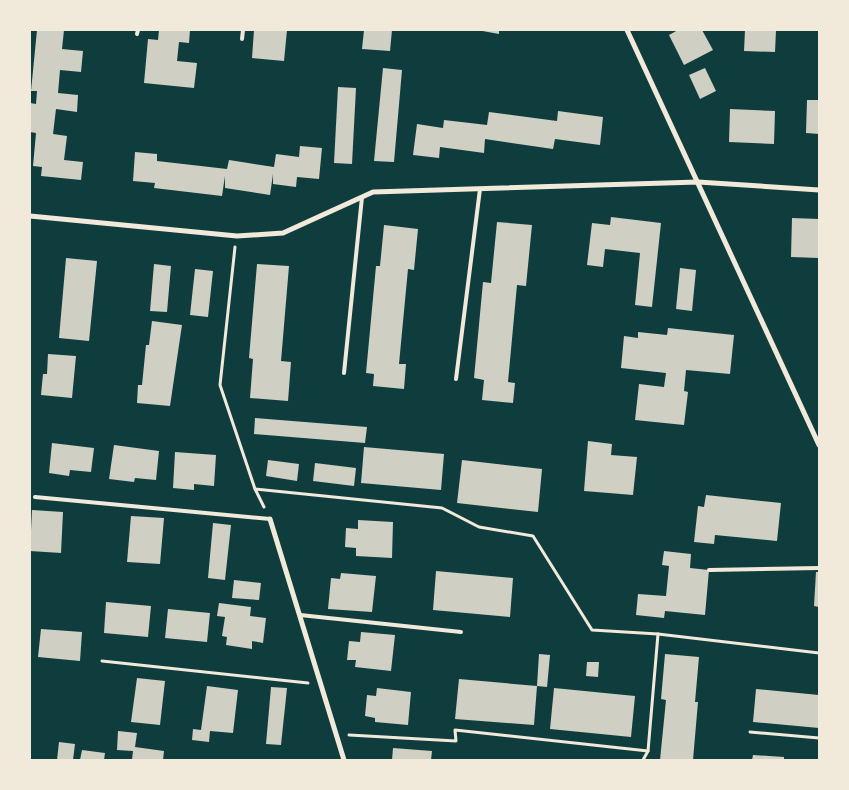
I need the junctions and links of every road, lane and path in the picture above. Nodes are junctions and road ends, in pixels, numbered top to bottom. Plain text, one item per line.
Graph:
1 (243, 30) edge
2 (627, 30) edge
3 (242, 39) dead end
4 (698, 182) junction
5 (480, 188) junction
6 (819, 190) edge
7 (362, 197) junction
8 (30, 216) edge
9 (237, 236) junction
10 (344, 373) dead end
11 (456, 379) dead end
12 (819, 445) edge
13 (255, 489) junction
14 (35, 497) dead end
15 (270, 519) junction
16 (819, 568) edge
17 (709, 570) dead end
18 (300, 615) junction
19 (461, 632) dead end
20 (658, 634) junction
21 (819, 653) edge
22 (102, 662) dead end
23 (321, 684) junction
24 (750, 732) dead end
25 (336, 734) junction
26 (819, 738) edge
27 (648, 751) junction
28 (344, 760) edge
29 (643, 760) edge

1 - 3 lane
2 - 4 street
4 - 5 street
4 - 6 street
4 - 12 street
5 - 7 street
5 - 11 lane
7 - 9 street
7 - 10 lane
8 - 9 street
9 - 13 path
13 - 15 path
13 - 20 path
14 - 15 lane
15 - 18 street
16 - 17 lane
18 - 19 lane
18 - 23 street
20 - 21 path
20 - 27 path
22 - 23 path
23 - 25 street
24 - 26 path
25 - 27 path
25 - 28 street
27 - 29 path

